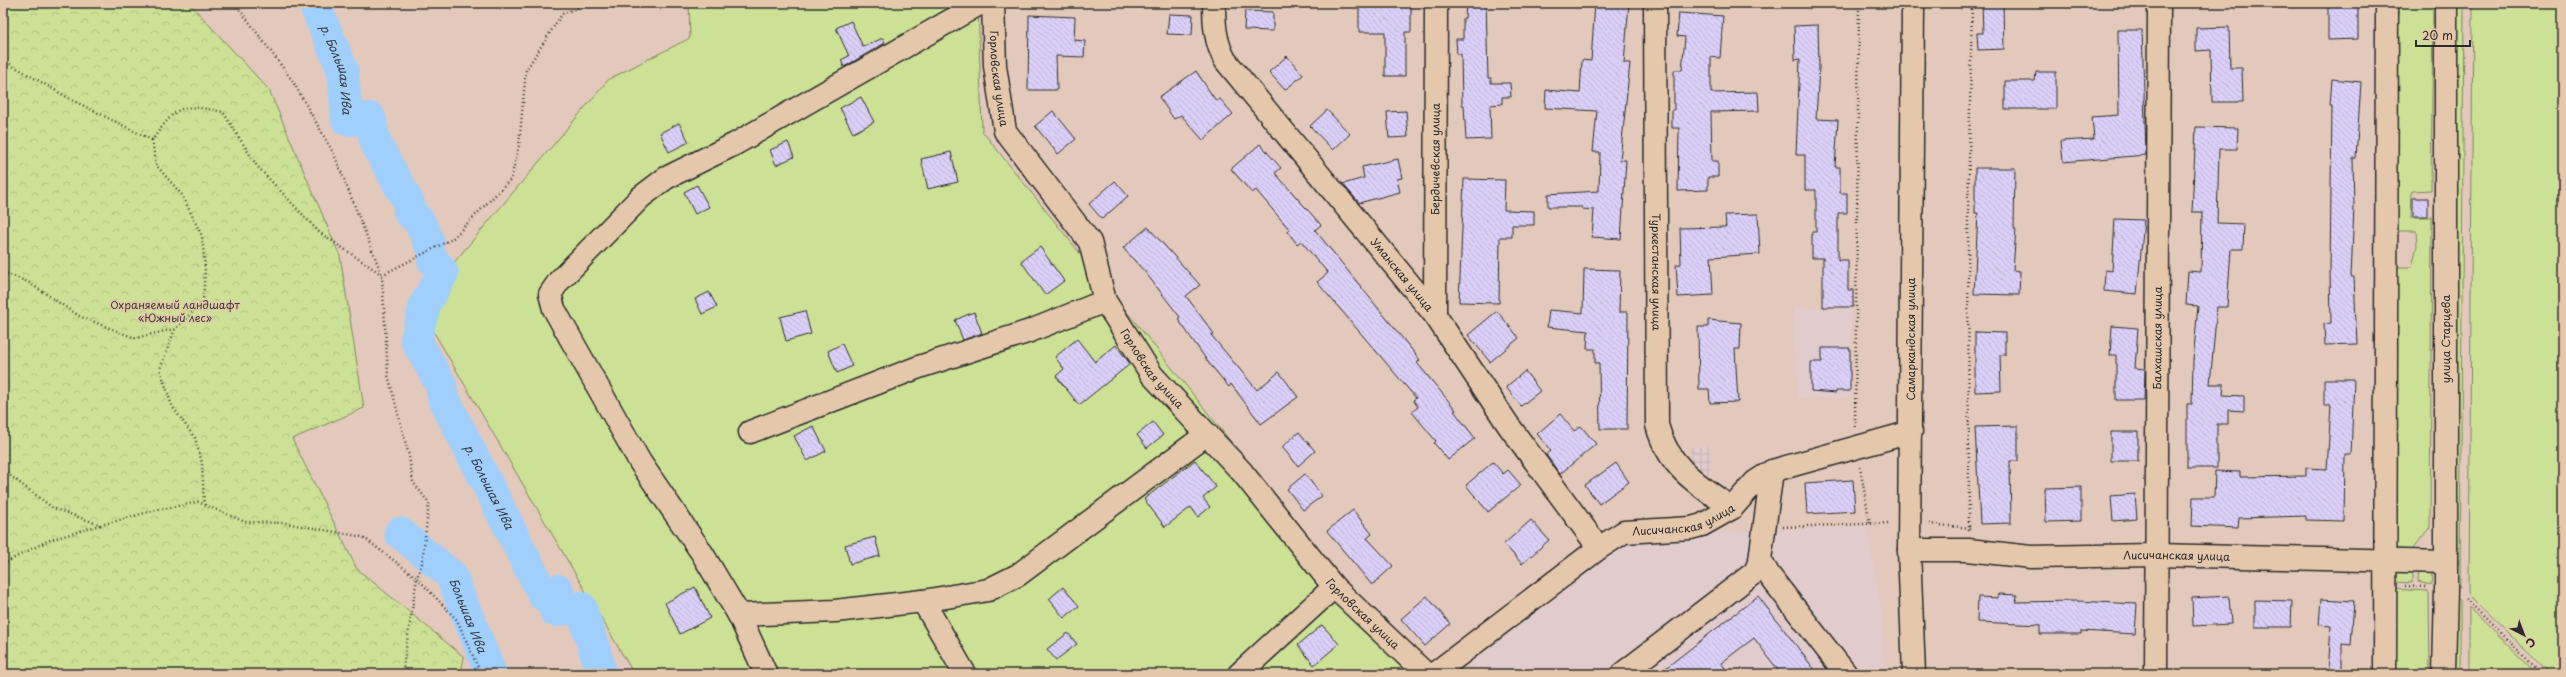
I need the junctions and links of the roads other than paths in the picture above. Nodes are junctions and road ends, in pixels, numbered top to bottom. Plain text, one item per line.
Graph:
1 (981, 3) edge
2 (993, 3) edge
3 (1214, 3) edge
4 (1436, 3) edge
5 (1655, 3) edge
6 (1913, 3) edge
7 (2160, 3) edge
8 (2388, 3) edge
9 (2446, 3) edge
10 (1105, 301) junction
11 (1436, 315) junction
12 (750, 432) dead end
13 (1911, 432) junction
14 (1207, 434) junction
15 (1772, 471) junction
16 (1732, 508) junction
17 (1599, 548) junction
18 (1909, 550) junction
19 (2155, 555) junction
20 (1760, 560) junction
21 (2385, 561) junction
22 (2446, 562) junction
23 (1334, 587) junction
24 (922, 601) junction
25 (739, 615) junction
26 (766, 674) edge
27 (965, 674) edge
28 (1239, 674) edge
29 (1426, 674) edge
30 (1434, 674) edge
31 (1622, 674) edge
32 (1846, 674) edge
33 (1914, 674) edge
34 (2156, 674) edge
35 (2385, 674) edge
36 (2444, 674) edge

1 - 25 street
2 - 10 street, Горловская улица
3 - 11 street, Уманская улица
4 - 11 street, Бердичевская улица
5 - 16 street, Туркестанская улица
6 - 13 street, Самаркандская улица
7 - 19 street, Балхашская улица
8 - 21 street
9 - 22 street, улица Старцева
10 - 12 street
10 - 14 street, Горловская улица
11 - 17 street, Уманская улица
13 - 15 street, Лисичанская улица
13 - 18 street, Самаркандская улица
14 - 23 street, Горловская улица
14 - 24 street
15 - 16 street, Лисичанская улица
15 - 20 street
16 - 17 street, Лисичанская улица
17 - 30 street, Лисичанская улица
18 - 19 street, Лисичанская улица
18 - 33 street, Самаркандская улица
19 - 21 street, Лисичанская улица
19 - 34 street, Балхашская улица
20 - 31 street
20 - 32 street
21 - 22 street, Лисичанская улица
21 - 35 street
22 - 36 street, улица Старцева
23 - 28 street
23 - 29 street, Горловская улица
24 - 25 street
24 - 27 street
25 - 26 street

